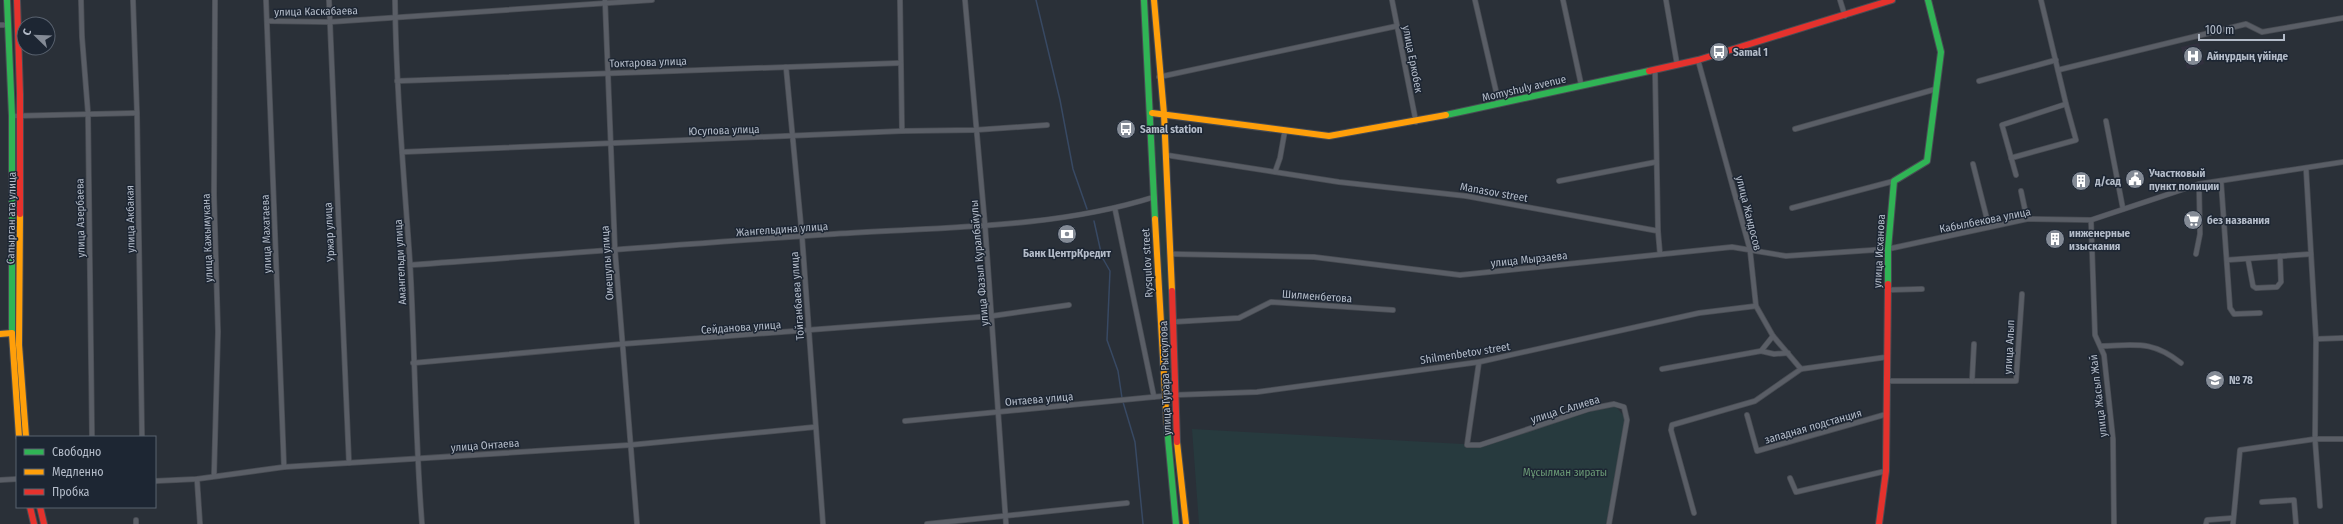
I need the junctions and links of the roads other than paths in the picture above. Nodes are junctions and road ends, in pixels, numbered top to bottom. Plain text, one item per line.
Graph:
1 (7, 0) edge
2 (17, 0) edge
3 (81, 0) edge
4 (133, 0) edge
5 (215, 0) edge
6 (266, 0) edge
7 (329, 0) edge
8 (395, 0) edge
9 (652, 0) edge
10 (900, 0) edge
11 (965, 0) edge
12 (1144, 0) edge
13 (1154, 0) edge
14 (1392, 0) edge
15 (1475, 0) edge
16 (1563, 0) edge
17 (1666, 0) edge
18 (1840, 0) edge
19 (1892, 0) edge
20 (1928, 0) edge
21 (2041, 0) edge
22 (605, 1) edge
23 (1845, 16) junction
24 (395, 17) junction
25 (2343, 18) edge
26 (267, 21) junction
27 (329, 22) junction
28 (0, 25) edge
29 (8, 25) junction
30 (1397, 26) junction
31 (1698, 60) junction
32 (2056, 60) junction
33 (900, 63) junction
34 (1678, 64) junction
35 (786, 67) junction
36 (1655, 68) junction
37 (2058, 70) junction
38 (608, 72) junction
39 (1160, 78) junction
40 (397, 81) junction
41 (1979, 81) dead end
42 (1581, 84) junction
43 (1936, 90) junction
44 (1499, 104) junction
45 (2066, 104) junction
46 (88, 113) junction
47 (137, 113) junction
48 (1152, 113) junction
49 (1164, 114) junction
50 (22, 115) junction
51 (12, 116) junction
52 (2106, 121) dead end
53 (1416, 122) junction
54 (1047, 125) dead end
55 (1794, 129) dead end
56 (976, 130) junction
57 (1285, 130) junction
58 (902, 131) junction
59 (791, 136) junction
60 (611, 143) junction
61 (402, 152) junction
62 (1166, 155) junction
63 (2011, 158) junction
64 (1656, 162) junction
65 (2343, 162) edge
66 (1973, 164) dead end
67 (2306, 168) junction
68 (1275, 172) junction
69 (2016, 175) dead end
70 (1559, 181) dead end
71 (1894, 181) junction
72 (2221, 181) junction
73 (2199, 184) junction
74 (2021, 191) dead end
75 (1154, 196) junction
76 (1792, 208) dead end
77 (1115, 209) junction
78 (2123, 209) junction
79 (2027, 219) junction
80 (2091, 220) junction
81 (985, 224) junction
82 (1990, 227) junction
83 (1658, 231) junction
84 (802, 236) junction
85 (1888, 249) junction
86 (615, 250) junction
87 (1750, 250) junction
88 (1171, 254) junction
89 (1660, 254) junction
90 (2196, 254) dead end
91 (2311, 254) junction
92 (2280, 256) junction
93 (2248, 259) junction
94 (2227, 260) junction
95 (410, 265) junction
96 (1922, 289) dead end
97 (1887, 290) junction
98 (2022, 294) dead end
99 (1069, 306) dead end
100 (1756, 306) junction
101 (1393, 310) dead end
102 (2260, 313) dead end
103 (992, 316) junction
104 (1172, 322) junction
105 (809, 331) junction
106 (12, 333) junction
107 (0, 334) edge
108 (1773, 336) junction
109 (2343, 338) edge
110 (2316, 339) junction
111 (622, 344) junction
112 (1974, 344) dead end
113 (2101, 346) junction
114 (1761, 351) junction
115 (1788, 354) junction
116 (1887, 357) junction
117 (1479, 362) junction
118 (414, 363) junction
119 (2182, 363) dead end
120 (1662, 369) dead end
121 (1802, 369) junction
122 (1887, 381) junction
123 (1972, 381) junction
124 (1174, 395) junction
125 (1164, 396) junction
126 (1154, 397) junction
127 (999, 412) junction
128 (1887, 414) junction
129 (1747, 415) dead end
130 (905, 421) dead end
131 (815, 427) junction
132 (19, 436) edge
133 (26, 436) edge
134 (92, 436) edge
135 (142, 436) edge
136 (2315, 439) junction
137 (2343, 440) edge
138 (630, 445) junction
139 (417, 459) junction
140 (349, 463) junction
141 (284, 467) junction
142 (1886, 471) junction
143 (214, 476) junction
144 (1790, 478) dead end
145 (16, 479) edge
146 (197, 479) junction
147 (0, 480) edge
148 (156, 482) edge
149 (2262, 502) dead end
150 (1127, 503) dead end
151 (2320, 506) dead end
152 (30, 508) edge
153 (40, 508) edge
154 (1694, 513) dead end
155 (1006, 516) junction
156 (2233, 518) junction
157 (942, 523) edge
158 (34, 524) edge
159 (44, 524) edge
160 (200, 524) edge
161 (422, 524) edge
162 (637, 524) edge
163 (823, 524) edge
164 (927, 524) edge
165 (1006, 524) edge
166 (1176, 524) edge
167 (1186, 524) edge
168 (1610, 524) edge
169 (1879, 524) edge
170 (2114, 524) edge
171 (2206, 524) edge
172 (2232, 524) edge
173 (2296, 524) edge

1 - 29 main road, Сапырган ата улица
2 - 50 main road, Сапырган ата улица
3 - 46 street, улица Азербаева
4 - 47 street, улица Акбакая
5 - 143 street, улица Кажымукана
6 - 26 street, улица Махатаева
7 - 27 street, Уржар улица
8 - 24 street, Амангельди улица
9 - 22 street, улица Каскабаева
10 - 33 street
11 - 56 street, улица Фазыл Куралбайулы
12 - 48 main road, Rysqulov street
13 - 39 main road
14 - 30 street, улица Еркобек
15 - 44 street
16 - 42 street
17 - 34 street
18 - 23 street
19 - 23 main road, Momyshuly avenue
20 - 43 main road
21 - 32 street
22 - 24 street, улица Каскабаева
22 - 38 street, Омешулы улица
23 - 31 main road, Momyshuly avenue
24 - 27 street, улица Каскабаева
24 - 40 street, Амангельди улица
25 - 37 street
26 - 27 street, улица Каскабаева
26 - 141 street, улица Махатаева
27 - 140 street, Уржар улица
28 - 29 street
29 - 51 main road, Сапырган ата улица
30 - 39 street
30 - 53 street, улица Еркобек
31 - 34 main road, Momyshuly avenue
31 - 87 street, улица Жандосов
32 - 37 street
32 - 41 street
33 - 35 street, Токтарова улица
33 - 58 street
34 - 36 main road, Momyshuly avenue
35 - 38 street, Токтарова улица
35 - 59 street, Тойганбаева улица
36 - 42 main road, Momyshuly avenue
36 - 64 street
37 - 45 street
38 - 40 street, Токтарова улица
38 - 60 street, Омешулы улица
39 - 49 main road
40 - 61 street, Амангельди улица
42 - 44 main road, Momyshuly avenue
43 - 55 street
43 - 71 main road
44 - 53 main road, Momyshuly avenue
45 - 63 street
45 - 63 street
46 - 47 street
46 - 50 street
46 - 134 street, улица Азербаева
47 - 135 street, улица Акбакая
48 - 49 main road, Momyshuly avenue
48 - 75 main road, Rysqulov street
49 - 57 main road, Momyshuly avenue
49 - 62 main road
50 - 51 street
50 - 133 main road, Сапырган ата улица
51 - 106 main road, Сапырган ата улица
52 - 78 street
53 - 57 main road, Momyshuly avenue
54 - 56 street, Юсупова улица
56 - 58 street, Юсупова улица
56 - 81 street, улица Фазыл Куралбайулы
57 - 68 street
58 - 59 street, Юсупова улица
59 - 60 street, Юсупова улица
59 - 84 street, Тойганбаева улица
60 - 61 street, Юсупова улица
60 - 86 street, Омешулы улица
61 - 95 street, Амангельди улица
62 - 68 street, Manasov street
62 - 88 main road, улица Турара Рыскулова
63 - 69 street
64 - 70 street
64 - 83 street
65 - 67 street, Кабылбекова улица
66 - 82 street
67 - 72 street, Кабылбекова улица
67 - 91 street
68 - 83 street, Manasov street
71 - 76 street
71 - 85 main road, улица Исханова
72 - 73 street, Кабылбекова улица
72 - 94 street
73 - 78 street, Кабылбекова улица
73 - 90 street
74 - 79 street
75 - 77 street, Жангельдина улица
75 - 125 main road, Rysqulov street
77 - 81 street, Жангельдина улица
77 - 126 street
78 - 80 street, Кабылбекова улица
79 - 80 street, Кабылбекова улица
79 - 82 street, Кабылбекова улица
80 - 113 street, улица Жасыл Жай
81 - 84 street, Жангельдина улица
81 - 103 street, улица Фазыл Куралбайулы
82 - 85 street, Кабылбекова улица
83 - 89 street
84 - 86 street, Жангельдина улица
84 - 105 street, Тойганбаева улица
85 - 87 street, улица Мырзаева
85 - 97 main road, улица Исханова
86 - 95 street, Жангельдина улица
86 - 111 street, Омешулы улица
87 - 89 street, улица Мырзаева
87 - 100 street, улица Жандосов
88 - 89 street, улица Мырзаева
88 - 104 main road, улица Турара Рыскулова
91 - 92 street
91 - 110 street
92 - 93 street
92 - 93 street
93 - 94 street
94 - 102 street
95 - 118 street, Амангельди улица
96 - 97 street
97 - 116 main road, улица Исханова
98 - 123 street, улица Алып
99 - 103 street, Сейданова улица
100 - 108 street, улица Жандосов
100 - 117 street, Shilmenbetov street
101 - 104 street, Шилменбетова
103 - 105 street, Сейданова улица
103 - 127 street, улица Фазыл Куралбайулы
104 - 124 main road, улица Турара Рыскулова
105 - 111 street, Сейданова улица
105 - 131 street, Тойганбаева улица
106 - 107 main road
106 - 132 main road, Сапырган ата улица
108 - 114 street
108 - 115 street, улица Жандосов
109 - 110 street
110 - 136 street
111 - 118 street, Сейданова улица
111 - 138 street, Омешулы улица
112 - 123 street
113 - 119 street
113 - 170 street, улица Жасыл Жай
114 - 115 street
114 - 120 street
115 - 121 street, улица Жандосов
116 - 121 street
116 - 122 main road, улица Исханова
117 - 124 street, Shilmenbetov street
117 - 168 street, улица С.Алиева
118 - 139 street, Амангельди улица
121 - 154 street
122 - 123 street, улица Алып
122 - 128 main road, улица Исханова
124 - 125 street, Онтаева улица
124 - 167 main road, улица Турара Рыскулова
125 - 126 street, Онтаева улица
125 - 166 main road, Rysqulov street
126 - 127 street, Онтаева улица
127 - 130 street, Онтаева улица
127 - 155 street, улица Фазыл Куралбайулы
128 - 129 street, западная подстанция
128 - 142 main road, улица Исханова
131 - 138 street, улица Онтаева
131 - 163 street, Тойганбаева улица
136 - 137 street
136 - 151 street
136 - 156 street
138 - 139 street, улица Онтаева
138 - 162 street, Омешулы улица
139 - 140 street, улица Онтаева
139 - 161 street, Амангельди улица
140 - 141 street, улица Онтаева
141 - 143 street, улица Онтаева
142 - 144 street
142 - 169 main road, улица Исханова
143 - 146 street, улица Онтаева
145 - 147 street
146 - 148 street, улица Онтаева
146 - 160 street
149 - 173 street
150 - 155 street
152 - 158 main road
153 - 159 main road
155 - 157 street
155 - 165 street, улица Фазыл Куралбайулы
156 - 171 street
156 - 172 street
157 - 164 street

